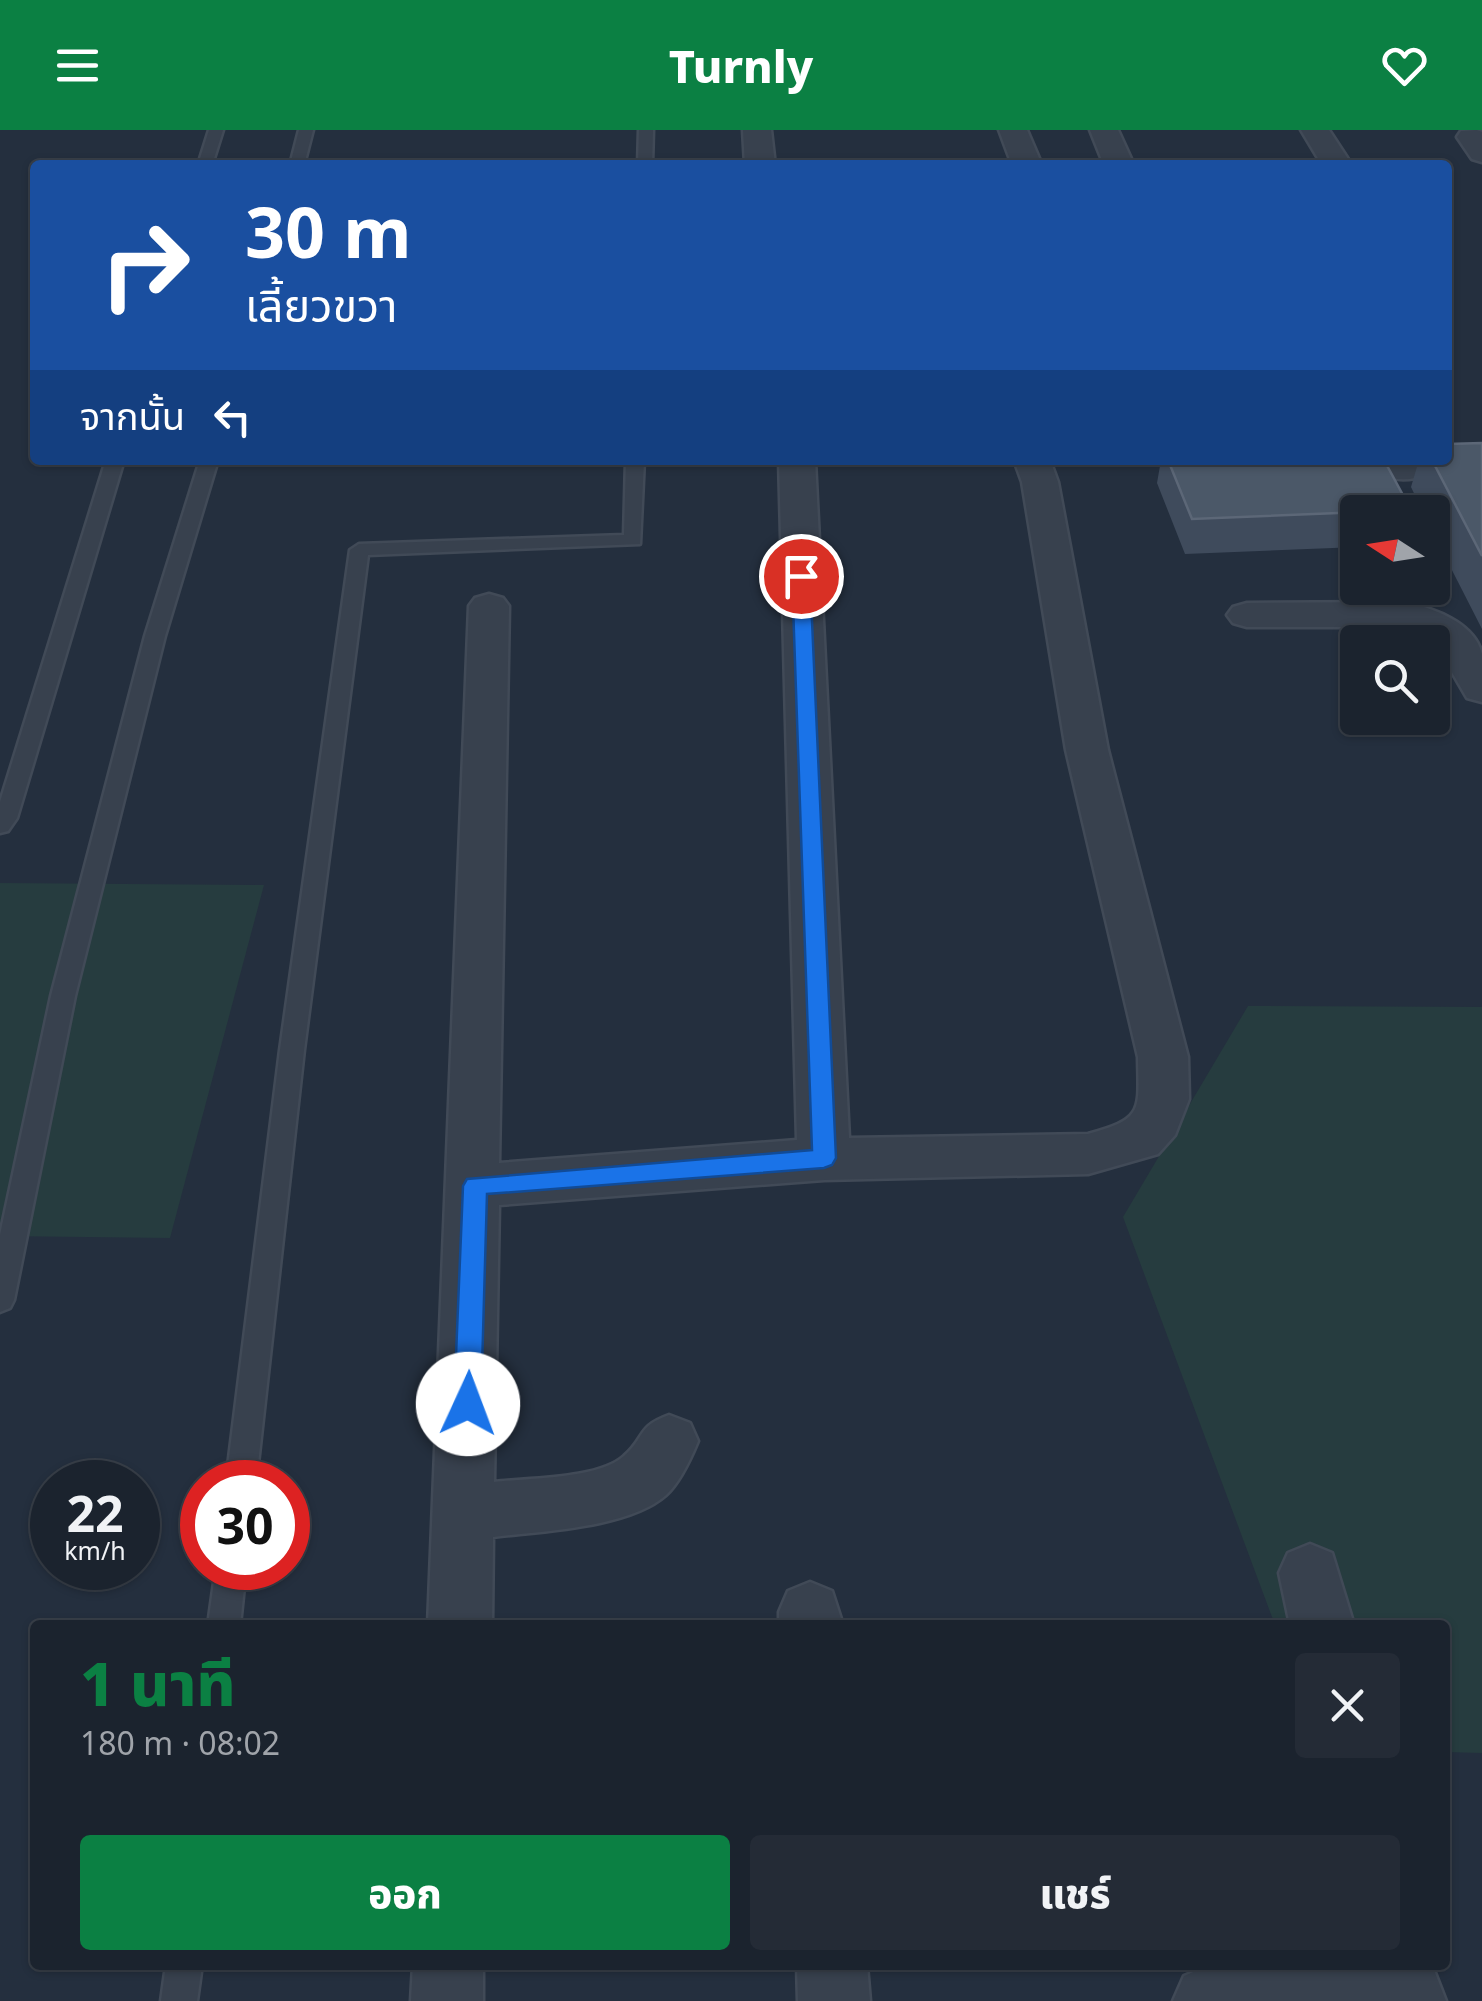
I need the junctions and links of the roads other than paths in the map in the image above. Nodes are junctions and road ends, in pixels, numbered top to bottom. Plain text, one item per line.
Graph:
1 (216, 130) edge
2 (306, 130) edge
3 (646, 130) edge
4 (758, 130) edge
5 (1014, 130) edge
6 (1104, 130) edge
7 (1315, 130) edge
8 (207, 160) edge
9 (297, 160) edge
10 (645, 160) edge
11 (760, 160) edge
12 (1025, 160) edge
13 (1118, 160) edge
14 (1334, 160) edge
15 (113, 465) edge
16 (207, 465) edge
17 (635, 465) edge
18 (797, 465) edge
19 (1034, 465) edge
20 (489, 606) dead end
21 (1247, 614) dead end
22 (1482, 689) edge
23 (0, 826) edge
24 (824, 1158) junction
25 (475, 1186) junction
26 (0, 1300) edge
27 (669, 1441) dead end
28 (244, 1460) edge
29 (464, 1513) junction
30 (228, 1590) edge
31 (225, 1620) edge
32 (460, 1620) edge
33 (183, 1970) edge
34 (448, 1970) edge
35 (832, 1970) edge
36 (1404, 1983) edge
37 (180, 2001) edge
38 (446, 2001) edge
39 (834, 2001) edge
40 (1209, 2001) edge

1 - 8 lane
2 - 9 lane
3 - 10 lane
4 - 11 street
5 - 12 street
6 - 13 street
7 - 14 street
15 - 23 lane
16 - 26 lane
17 - 28 lane
18 - 24 street
19 - 24 street
20 - 25 street
21 - 22 street
24 - 25 street
25 - 29 street
27 - 29 street
29 - 32 street
30 - 31 lane
33 - 37 lane
34 - 38 street
35 - 39 street
36 - 40 street

